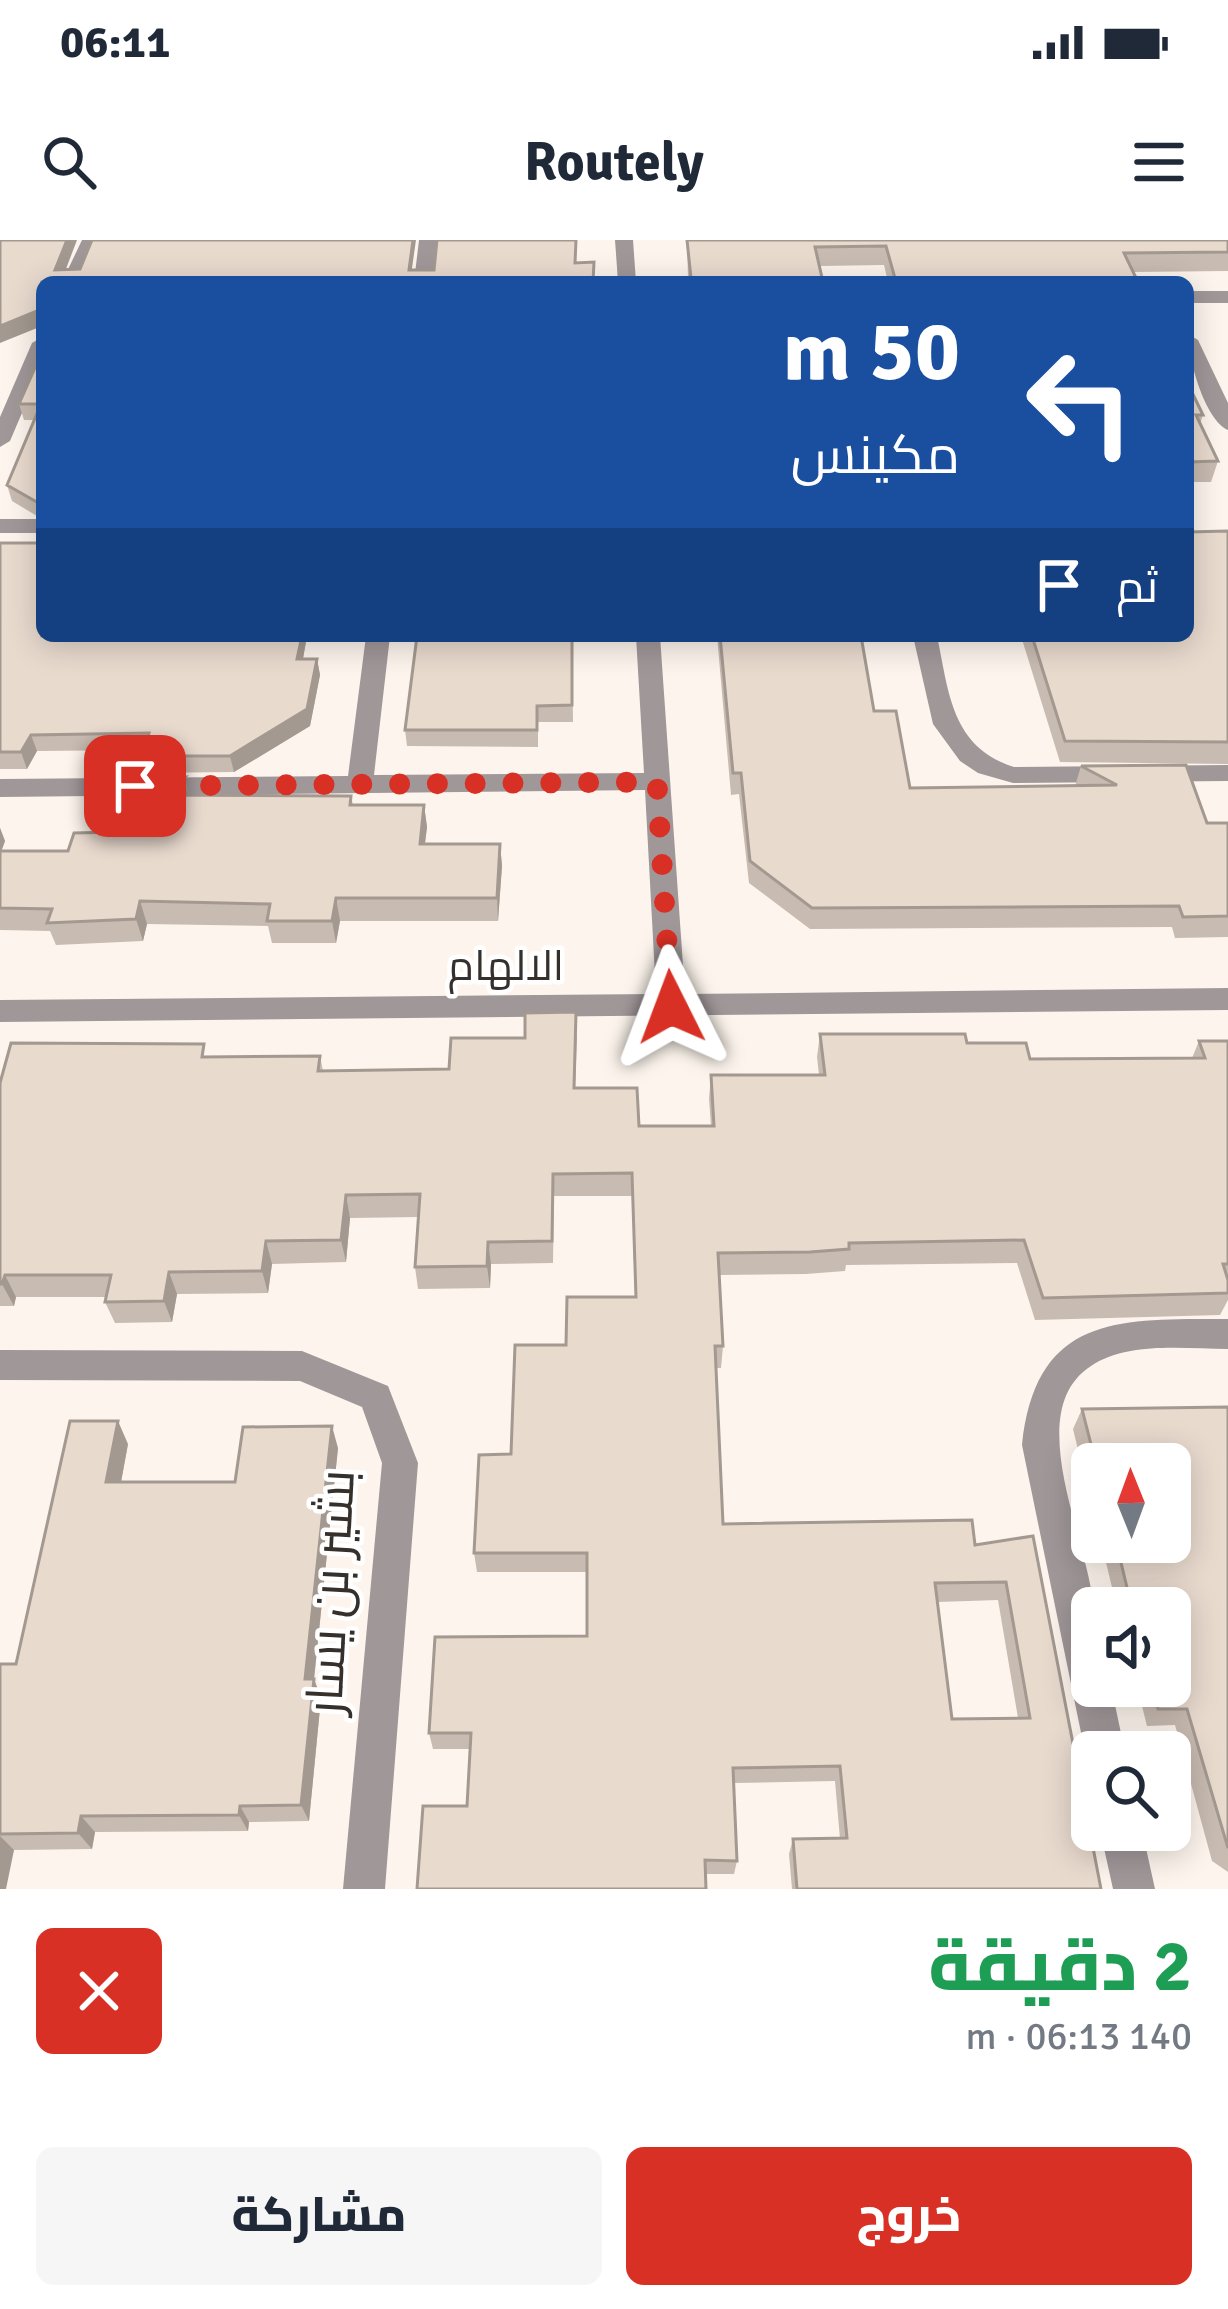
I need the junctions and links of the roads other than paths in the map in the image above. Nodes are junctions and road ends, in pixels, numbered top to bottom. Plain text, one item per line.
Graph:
1 (91, 240) edge
2 (428, 240) edge
3 (624, 240) edge
4 (74, 276) edge
5 (424, 276) edge
6 (627, 276) edge
7 (1194, 297) edge
8 (1228, 297) edge
9 (1194, 353) edge
10 (30, 356) edge
11 (1228, 424) edge
12 (0, 441) edge
13 (0, 526) edge
14 (36, 526) edge
15 (377, 642) edge
16 (649, 642) edge
17 (926, 642) edge
18 (1228, 773) edge
19 (657, 782) junction
20 (360, 784) junction
21 (0, 788) edge
22 (1228, 999) edge
23 (671, 1007) junction
24 (0, 1012) edge
25 (1228, 1334) edge
26 (0, 1365) edge
27 (1101, 1731) edge
28 (1126, 1851) edge
29 (364, 1889) edge
30 (1134, 1889) edge

1 - 4 street
2 - 5 street
3 - 6 street
7 - 8 street
9 - 11 street
10 - 12 street
13 - 14 street
15 - 20 street
16 - 19 street
17 - 18 street
19 - 20 street
19 - 23 street
20 - 21 street
22 - 23 street, الالهام
23 - 24 street, الالهام
25 - 27 street
26 - 29 street, بشير بن يسار
28 - 30 street

